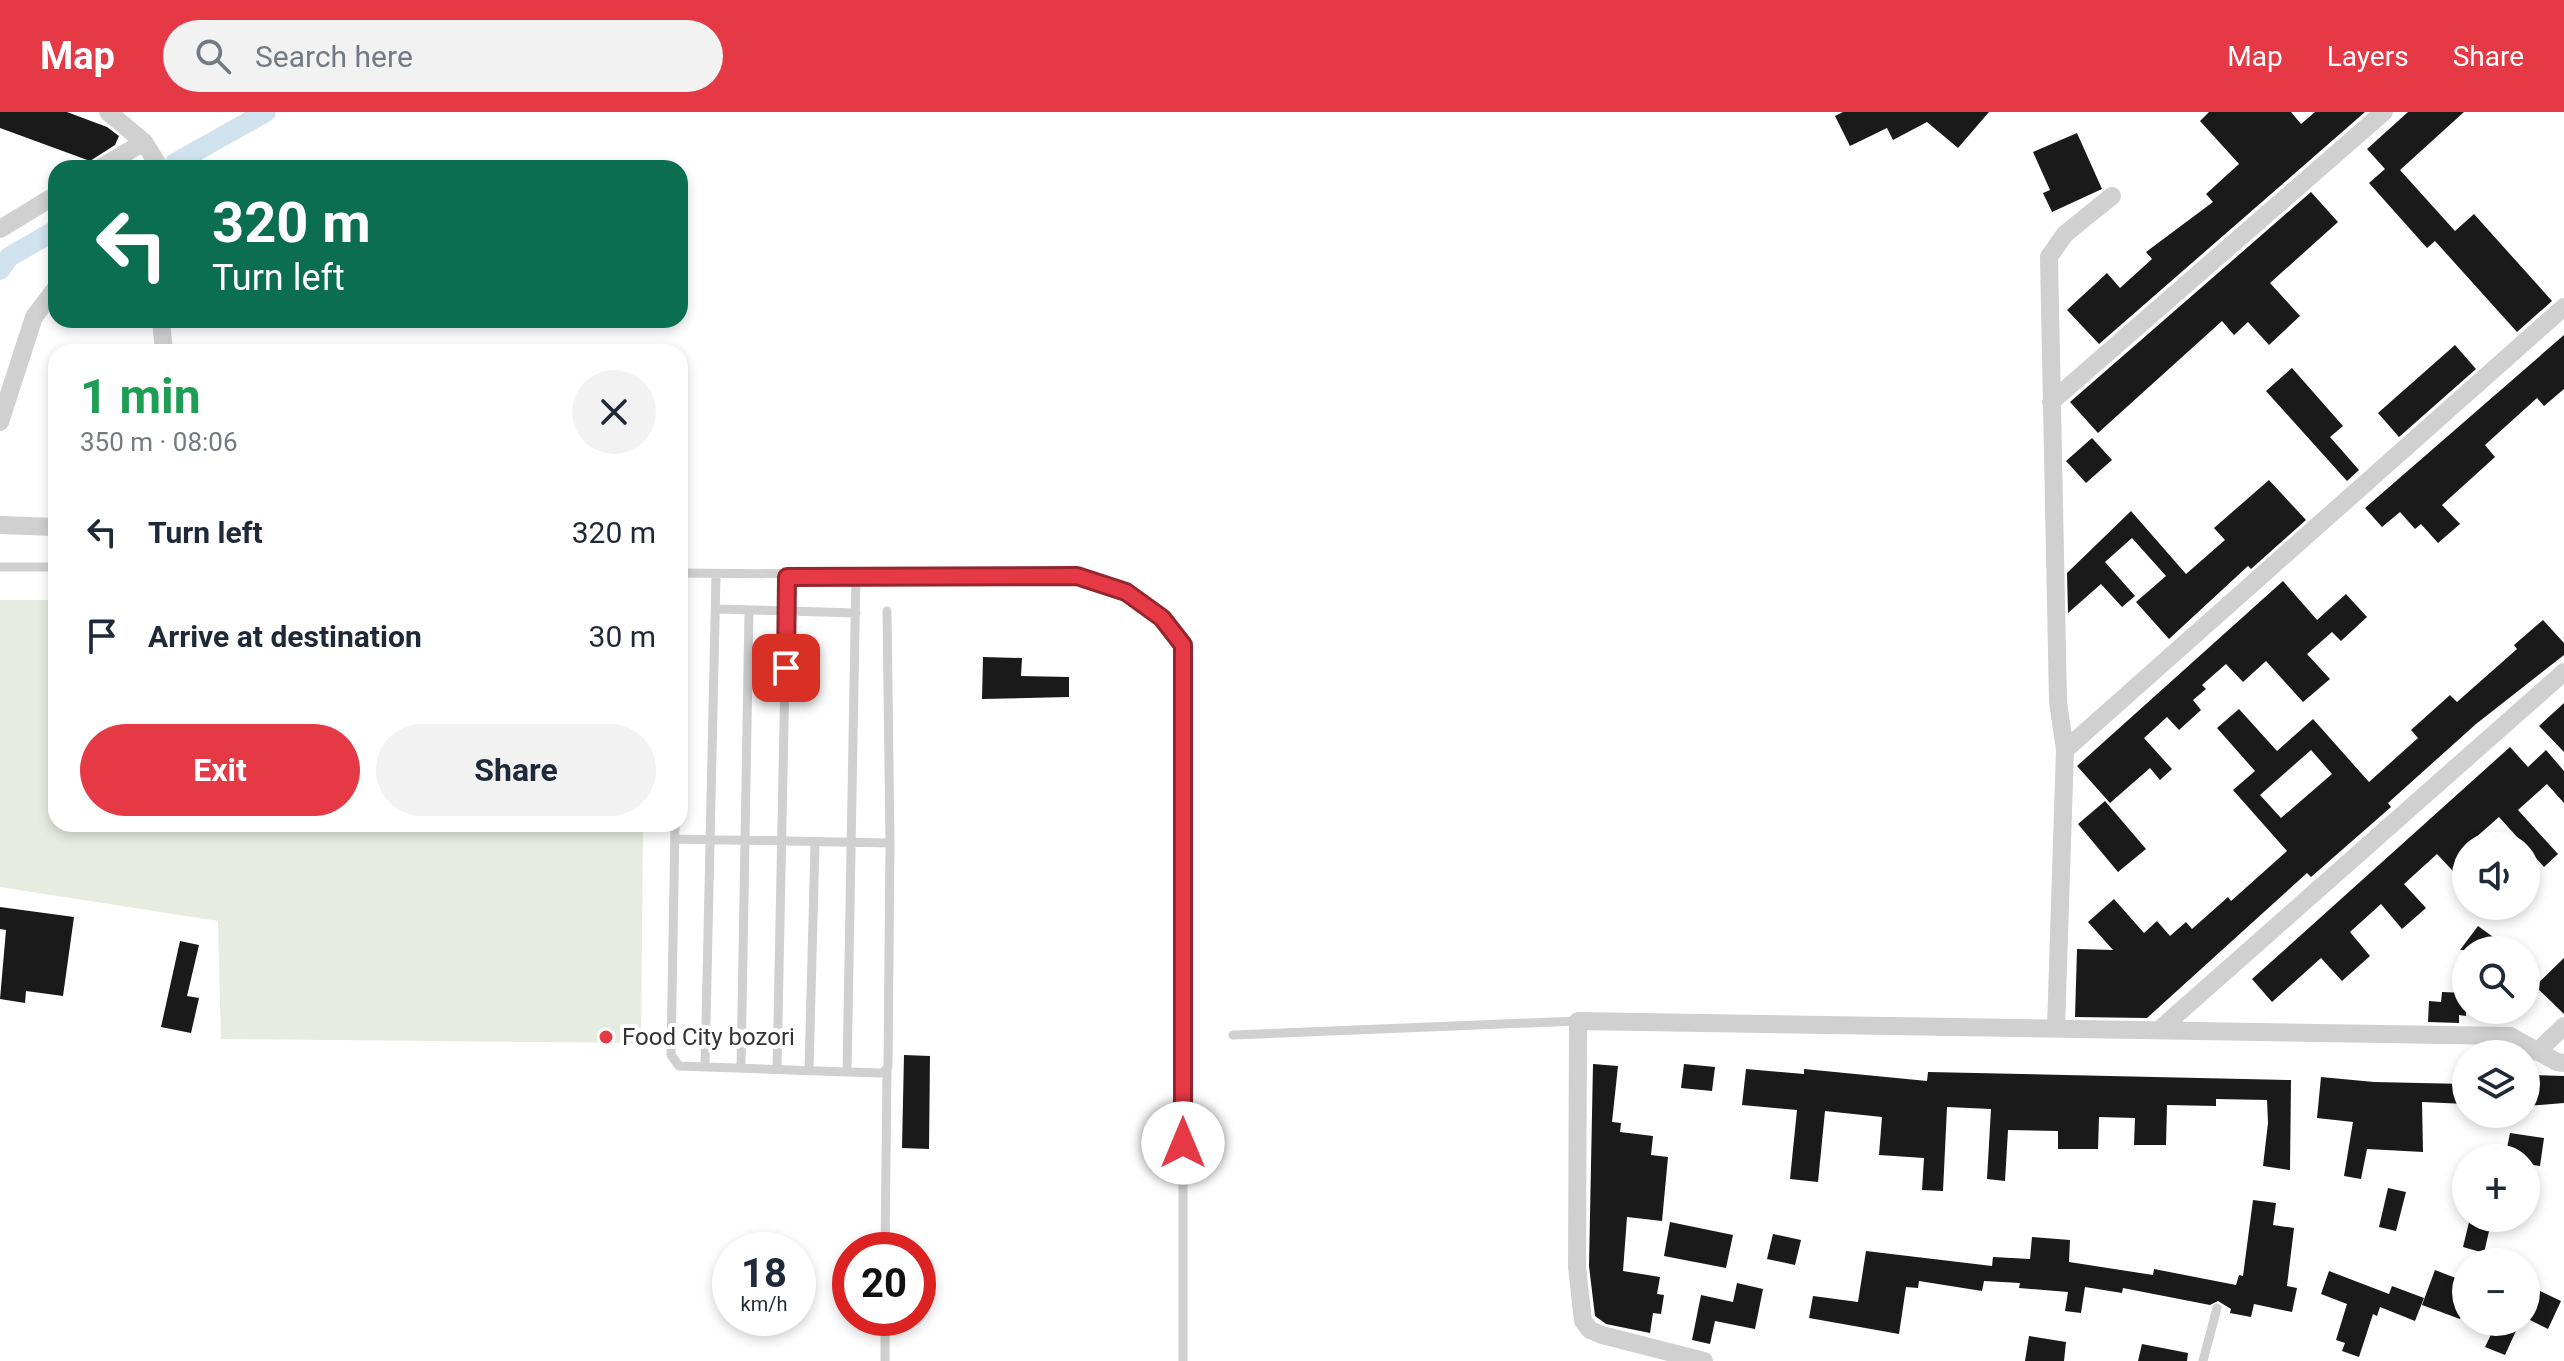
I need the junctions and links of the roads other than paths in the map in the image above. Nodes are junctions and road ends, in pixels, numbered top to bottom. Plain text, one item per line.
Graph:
1 (108, 112) edge
2 (2384, 112) edge
3 (144, 142) junction
4 (114, 160) edge
5 (155, 160) edge
6 (2112, 196) dead end
7 (48, 200) edge
8 (0, 229) edge
9 (48, 299) edge
10 (2564, 307) edge
11 (2051, 402) junction
12 (0, 422) edge
13 (0, 525) edge
14 (48, 527) edge
15 (0, 567) edge
16 (48, 567) edge
17 (688, 574) edge
18 (856, 574) junction
19 (716, 576) junction
20 (787, 577) junction
21 (716, 609) junction
22 (788, 610) junction
23 (887, 611) dead end
24 (749, 612) junction
25 (856, 613) junction
26 (2564, 672) edge
27 (2065, 750) junction
28 (675, 832) edge
29 (675, 839) junction
30 (710, 841) junction
31 (745, 842) junction
32 (782, 842) junction
33 (890, 843) junction
34 (815, 844) junction
35 (851, 844) junction
36 (1578, 1021) junction
37 (2564, 1026) edge
38 (2056, 1028) junction
39 (2159, 1030) junction
40 (1233, 1035) dead end
41 (2517, 1040) edge
42 (2540, 1049) edge
43 (2540, 1053) edge
44 (2564, 1063) edge
45 (705, 1067) junction
46 (741, 1068) junction
47 (777, 1069) junction
48 (809, 1070) junction
49 (887, 1071) junction
50 (847, 1072) junction
51 (885, 1232) edge
52 (2217, 1308) dead end
53 (885, 1336) edge
54 (885, 1361) edge
55 (1183, 1361) edge
56 (1704, 1361) edge
57 (2203, 1361) edge

1 - 3 street
2 - 11 street
3 - 4 street
3 - 5 street
6 - 11 street
7 - 8 street
9 - 12 street
10 - 27 street
11 - 27 street
13 - 14 street
15 - 16 lane
17 - 19 lane
18 - 20 lane
18 - 25 lane
18 - 55 lane
19 - 20 lane
19 - 21 lane
20 - 22 lane
21 - 24 lane
21 - 30 lane
22 - 24 lane
22 - 25 lane
22 - 32 lane
23 - 33 lane
24 - 31 lane
25 - 35 lane
26 - 39 street
27 - 38 street
28 - 29 lane
29 - 30 lane
29 - 45 lane
30 - 31 lane
30 - 45 lane
31 - 32 lane
31 - 46 lane
32 - 34 lane
32 - 47 lane
33 - 35 lane
33 - 49 lane
34 - 35 lane
34 - 48 lane
35 - 50 lane
36 - 38 street
36 - 40 lane
36 - 56 street
37 - 42 street
38 - 39 street
39 - 41 street
43 - 44 street
45 - 46 lane
46 - 47 lane
47 - 48 lane
48 - 50 lane
49 - 50 lane
49 - 51 lane
52 - 57 lane
53 - 54 lane

